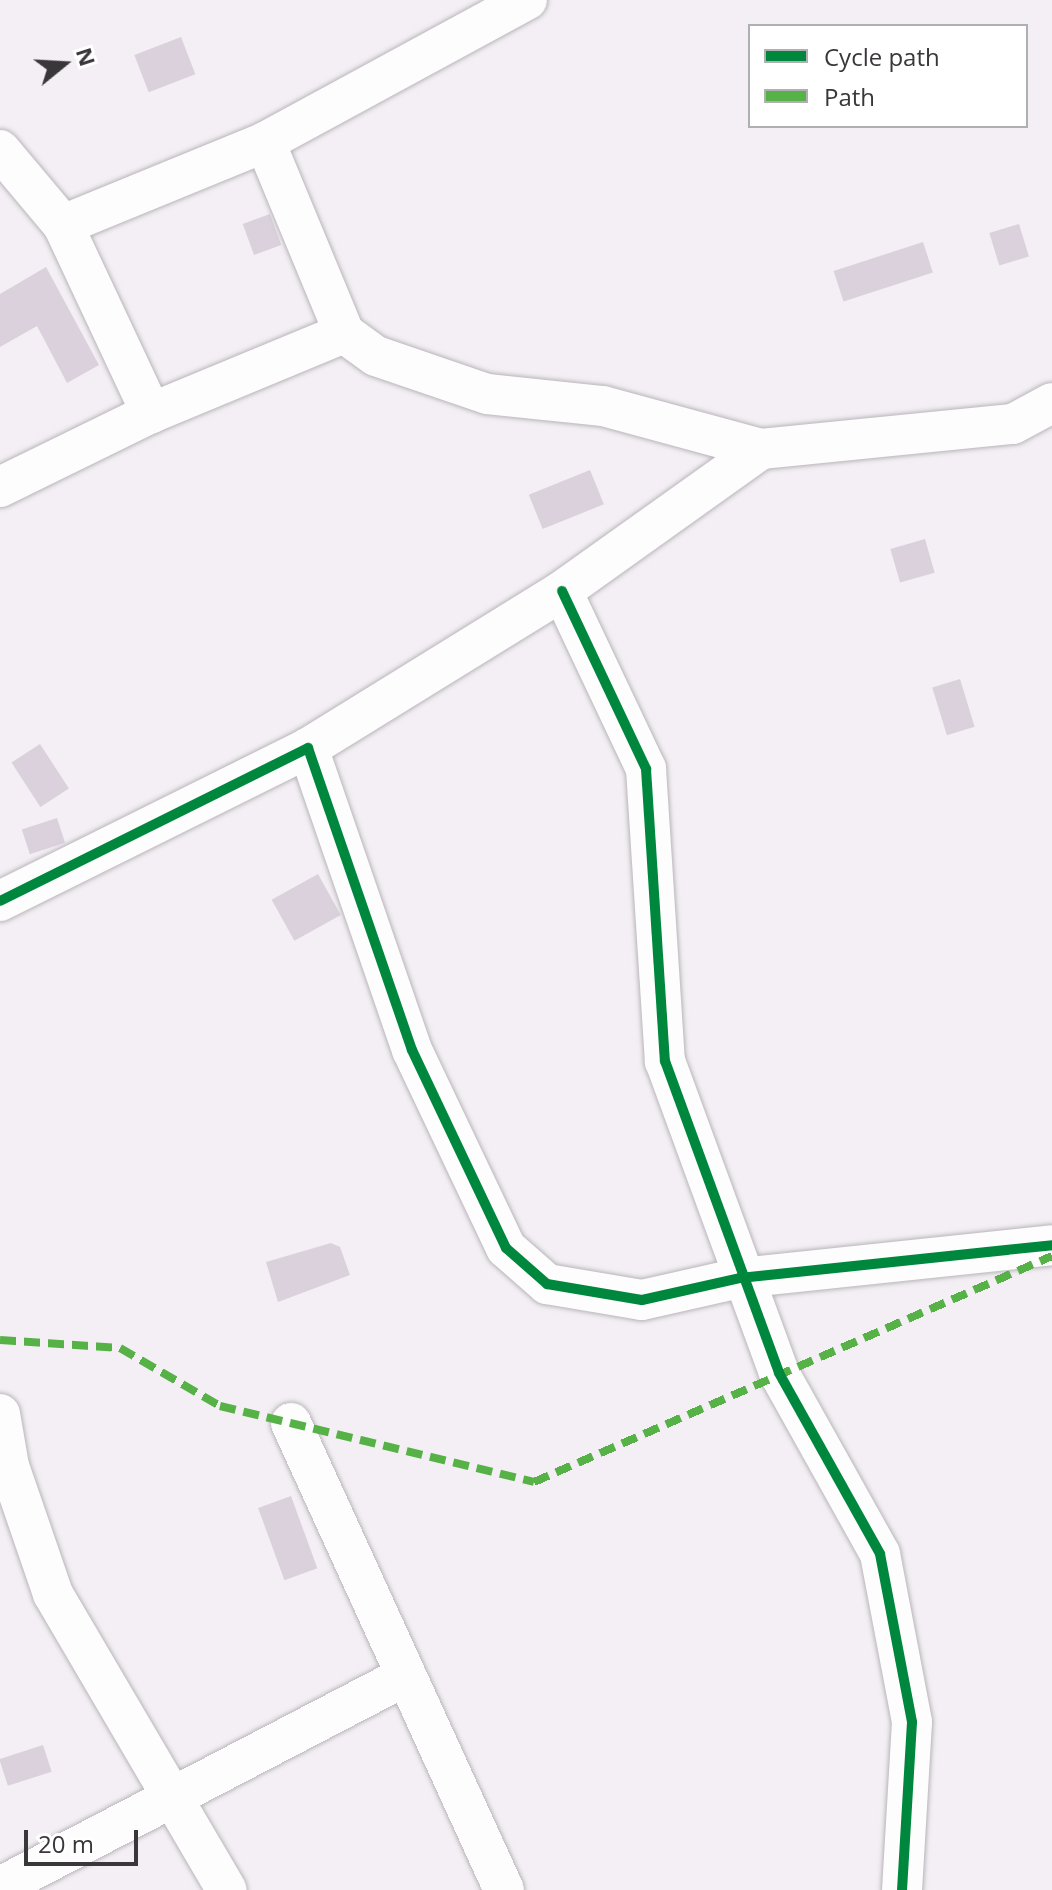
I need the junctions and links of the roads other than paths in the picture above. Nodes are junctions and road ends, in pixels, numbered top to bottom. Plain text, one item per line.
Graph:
1 (527, 0) edge
2 (265, 142) junction
3 (0, 150) edge
4 (63, 225) junction
5 (344, 333) junction
6 (1052, 403) edge
7 (151, 413) junction
8 (761, 449) junction
9 (0, 487) edge
10 (562, 591) junction
11 (308, 748) junction
12 (0, 901) edge
13 (1052, 1245) edge
14 (740, 1278) junction
15 (0, 1414) edge
16 (291, 1423) dead end
17 (405, 1676) junction
18 (173, 1799) junction
19 (0, 1887) edge
20 (227, 1890) edge
21 (504, 1890) edge
22 (902, 1890) edge

1 - 2 street
2 - 4 street
2 - 5 street
3 - 4 street
4 - 7 street
5 - 7 street
5 - 8 street
6 - 8 street
7 - 9 street
8 - 10 street
10 - 11 street
10 - 14 street
11 - 12 street
11 - 14 street
13 - 14 street
14 - 22 street
15 - 18 street
16 - 17 street
17 - 18 street
17 - 21 street
18 - 19 street
18 - 20 street

